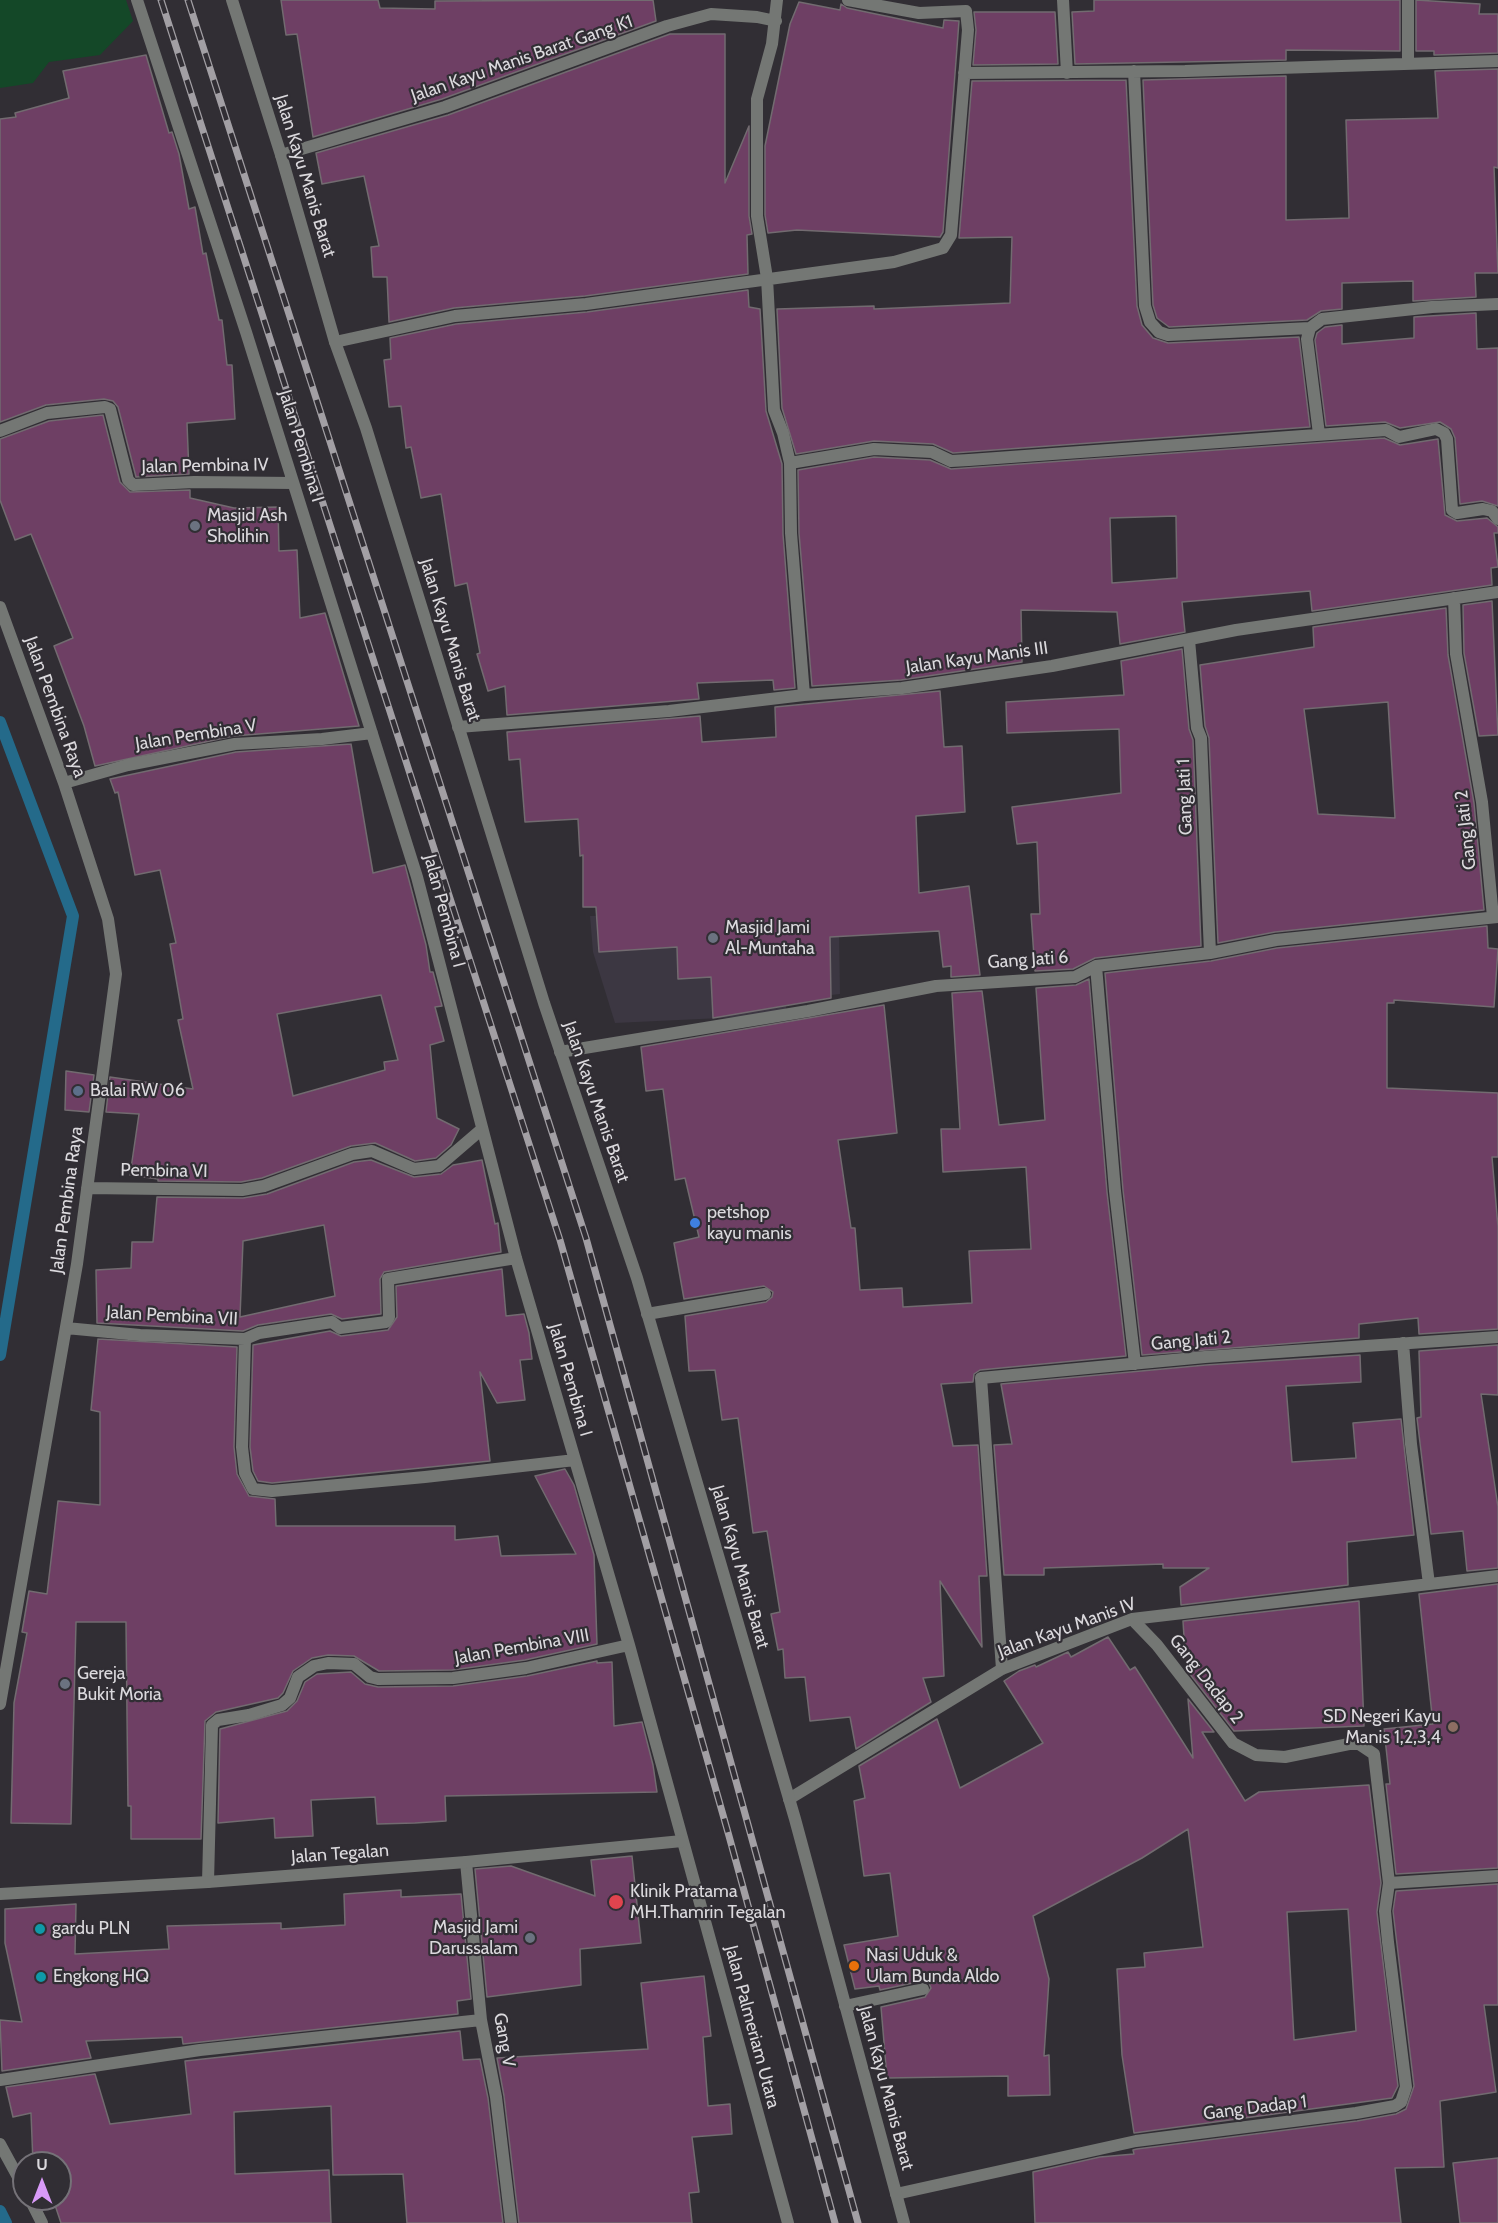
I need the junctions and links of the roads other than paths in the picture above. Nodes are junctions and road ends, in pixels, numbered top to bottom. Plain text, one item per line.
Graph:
1 (137, 0) edge
2 (232, 0) edge
3 (777, 0) edge
4 (848, 0) edge
5 (1063, 0) edge
6 (1408, 0) edge
7 (776, 21) junction
8 (1498, 61) edge
9 (1408, 63) junction
10 (1134, 71) junction
11 (964, 73) junction
12 (1067, 73) junction
13 (281, 154) junction
14 (767, 278) junction
15 (1498, 304) edge
16 (1310, 328) junction
17 (335, 342) junction
18 (0, 431) edge
19 (1319, 434) junction
20 (790, 463) junction
21 (293, 483) junction
22 (1498, 519) edge
23 (1498, 592) edge
24 (1454, 598) junction
25 (0, 607) edge
26 (1189, 640) junction
27 (804, 694) junction
28 (458, 727) junction
29 (372, 733) junction
30 (64, 783) junction
31 (1496, 917) edge
32 (1210, 953) junction
33 (1096, 966) junction
34 (560, 1052) junction
35 (482, 1130) junction
36 (87, 1188) junction
37 (516, 1258) junction
38 (765, 1294) dead end
39 (647, 1314) junction
40 (66, 1328) junction
41 (1498, 1337) edge
42 (245, 1339) junction
43 (1403, 1343) junction
44 (1135, 1364) junction
45 (575, 1460) junction
46 (1498, 1576) edge
47 (1430, 1584) junction
48 (1132, 1618) junction
49 (629, 1645) junction
50 (1002, 1670) junction
51 (0, 1704) edge
52 (789, 1799) junction
53 (682, 1841) junction
54 (466, 1862) junction
55 (1498, 1876) edge
56 (208, 1882) junction
57 (1389, 1883) junction
58 (0, 1894) edge
59 (923, 1989) dead end
60 (845, 2006) junction
61 (481, 2020) junction
62 (0, 2080) edge
63 (0, 2144) edge
64 (12, 2166) edge
65 (896, 2194) junction
66 (511, 2223) edge
67 (788, 2223) edge
68 (904, 2223) edge

1 - 21 street, Jalan Pembina I
2 - 13 street, Jalan Kayu Manis Barat
3 - 7 street
4 - 11 street
5 - 12 street
6 - 9 street
7 - 13 street, Jalan Kayu Manis Barat Gang K1
7 - 14 street
8 - 9 street
9 - 10 street
10 - 12 street
10 - 16 street
11 - 12 street
11 - 14 street
13 - 17 street, Jalan Kayu Manis Barat
14 - 17 street
14 - 20 street
15 - 16 street
16 - 19 street
17 - 28 street, Jalan Kayu Manis Barat
18 - 21 street, Jalan Pembina IV
19 - 20 street
19 - 22 street
20 - 27 street
21 - 29 street, Jalan Pembina I
23 - 24 street, Jalan Kayu Manis III
24 - 26 street, Jalan Kayu Manis III
24 - 31 street, Gang Jati 2
25 - 30 street, Jalan Pembina Raya
26 - 27 street, Jalan Kayu Manis III
26 - 32 street, Gang Jati 1
27 - 28 street, Jalan Kayu Manis III
28 - 34 street, Jalan Kayu Manis Barat
29 - 30 street, Jalan Pembina V
29 - 35 street, Jalan Pembina I
30 - 36 street, Jalan Pembina Raya
31 - 32 street, Gang Jati 6
32 - 33 street, Gang Jati 6
33 - 34 street, Gang Jati 6
33 - 44 street
34 - 39 street, Jalan Kayu Manis Barat
35 - 36 street, Pembina VI
35 - 37 street, Jalan Pembina I
36 - 40 street, Jalan Pembina Raya
37 - 42 street, Jalan Pembina VII
37 - 45 street, Jalan Pembina I
38 - 39 street
39 - 52 street, Jalan Kayu Manis Barat
40 - 42 street, Jalan Pembina VII
40 - 51 street, Jalan Pembina Raya
41 - 43 street, Gang Jati 2
42 - 45 street
43 - 44 street, Gang Jati 2
43 - 47 street
44 - 50 street, Gang Jati 2
45 - 49 street, Jalan Pembina I
46 - 47 street, Jalan Kayu Manis IV
47 - 48 street, Jalan Kayu Manis IV
48 - 50 street, Jalan Kayu Manis IV
48 - 57 street, Gang Dadap 2
49 - 53 street, Jalan Pembina I
49 - 56 street, Jalan Pembina VIII
50 - 52 street, Jalan Kayu Manis IV
52 - 60 street, Jalan Kayu Manis Barat
53 - 54 street, Jalan Tegalan
53 - 67 street, Jalan Palmeriam Utara
54 - 56 street, Jalan Tegalan
54 - 61 street, Gang V
55 - 57 street
56 - 58 street, Jalan Tegalan
57 - 65 street, Gang Dadap 1
59 - 60 street
60 - 65 street, Jalan Kayu Manis Barat
61 - 62 street
61 - 66 street, Gang V
63 - 64 street
65 - 68 street, Jalan Kayu Manis Barat

